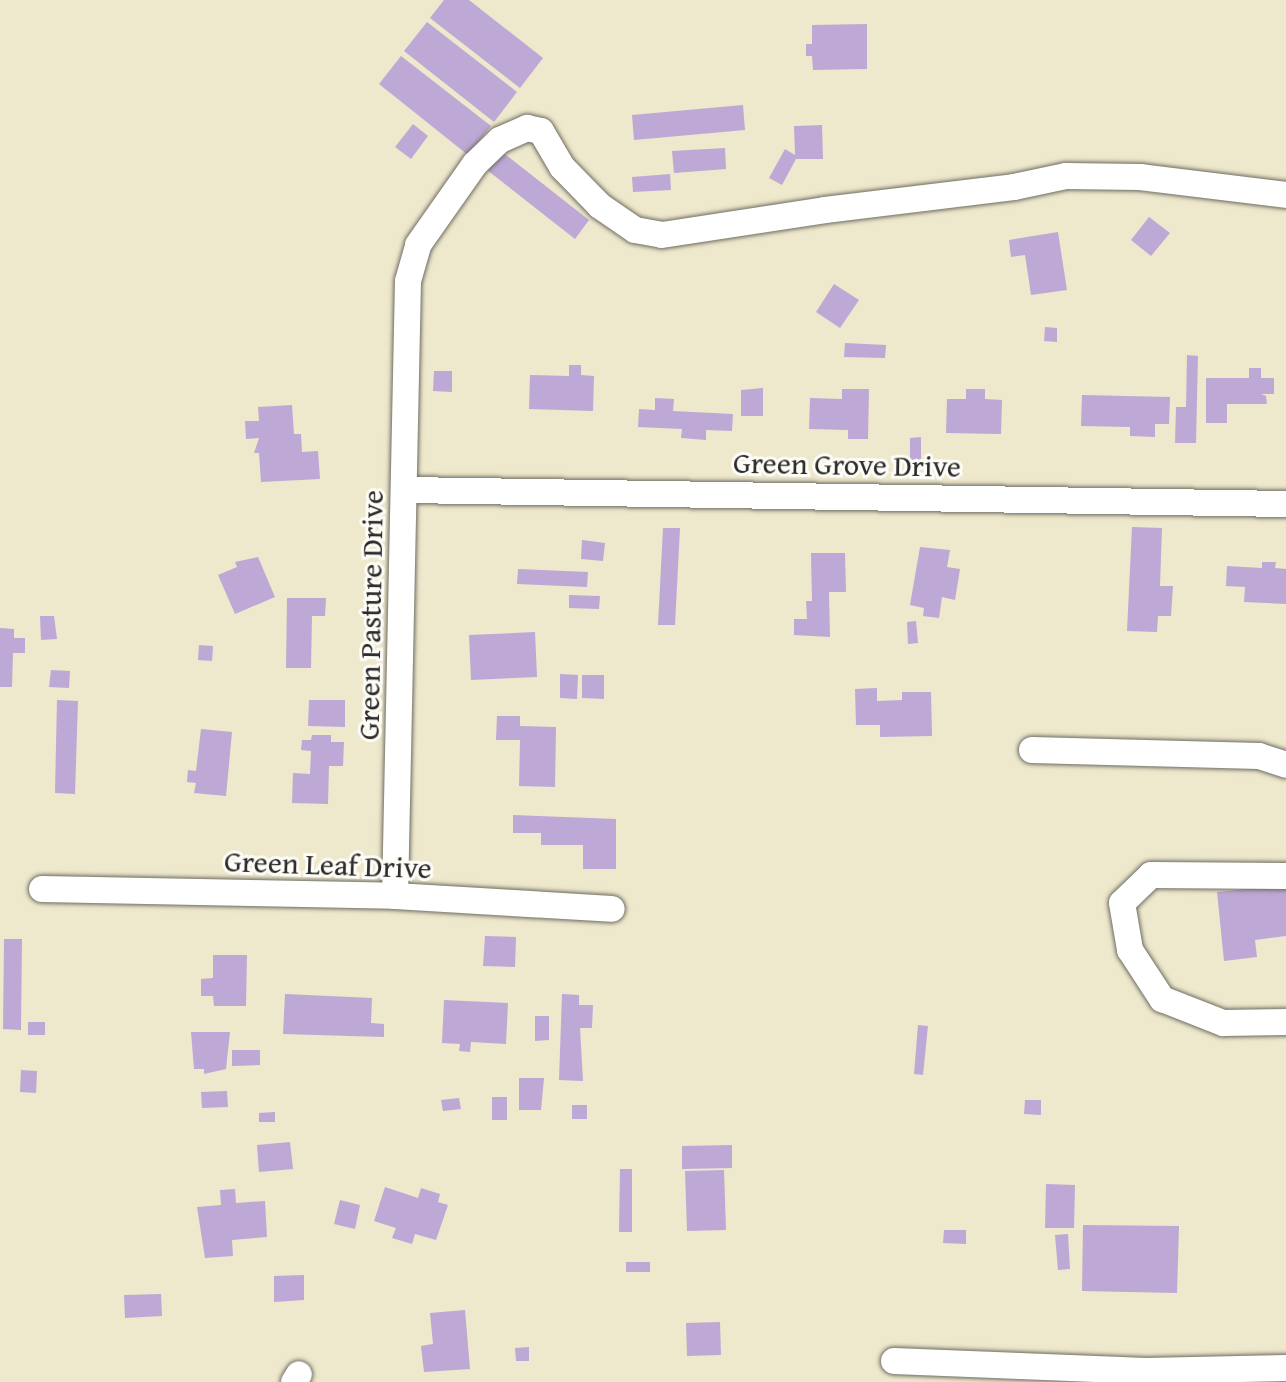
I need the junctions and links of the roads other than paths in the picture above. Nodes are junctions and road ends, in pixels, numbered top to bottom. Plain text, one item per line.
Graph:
1 (1286, 195) edge
2 (406, 490) junction
3 (1286, 504) edge
4 (1032, 750) dead end
5 (1286, 765) edge
6 (1286, 876) edge
7 (42, 889) dead end
8 (395, 896) junction
9 (612, 909) dead end
10 (1286, 1022) edge
11 (894, 1361) dead end
12 (1286, 1368) edge

1 - 2 street, Green Pasture Drive
2 - 3 street, Green Grove Drive
2 - 8 street, Green Pasture Drive
4 - 5 street
6 - 10 street
7 - 8 street, Green Leaf Drive
8 - 9 street, Green Leaf Drive
11 - 12 street

